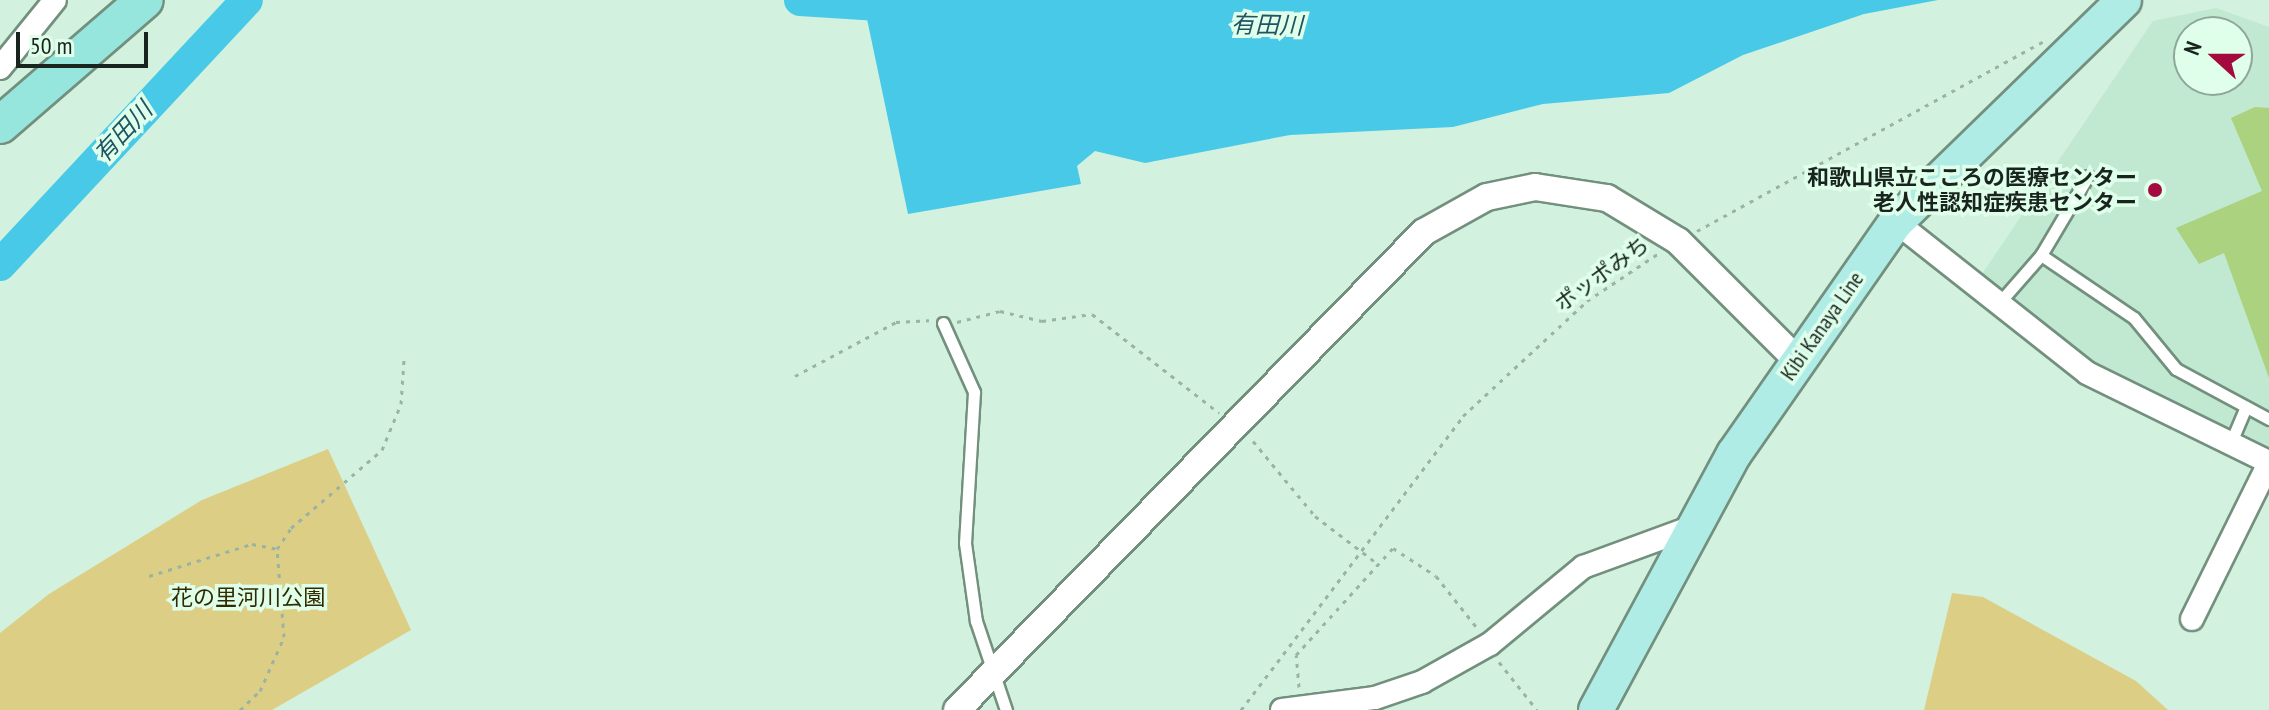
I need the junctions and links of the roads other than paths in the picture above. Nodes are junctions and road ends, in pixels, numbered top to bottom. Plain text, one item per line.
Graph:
1 (55, 0) edge
2 (145, 0) edge
3 (2124, 0) edge
4 (0, 68) edge
5 (0, 125) edge
6 (2088, 176) dead end
7 (1896, 222) junction
8 (2041, 255) junction
9 (1999, 303) junction
10 (943, 323) road end
11 (1797, 360) junction
12 (2246, 407) junction
13 (2269, 419) edge
14 (2231, 442) junction
15 (2269, 462) edge
16 (1695, 526) junction
17 (2192, 619) dead end
18 (993, 673) junction
19 (1288, 709) edge
20 (957, 710) edge
21 (1006, 710) edge
22 (1596, 710) edge

1 - 4 street
2 - 5 highway
3 - 7 main road, Kibi Kanaya Line
6 - 8 lane
7 - 9 street
7 - 11 main road, Kibi Kanaya Line
8 - 9 lane
8 - 12 lane
9 - 14 street
10 - 18 lane
11 - 16 main road, Kibi Kanaya Line
11 - 18 street
12 - 13 lane
12 - 14 lane
14 - 15 street
15 - 17 street
16 - 19 street
16 - 22 main road, Kibi Kanaya Line
18 - 20 street
18 - 21 lane

